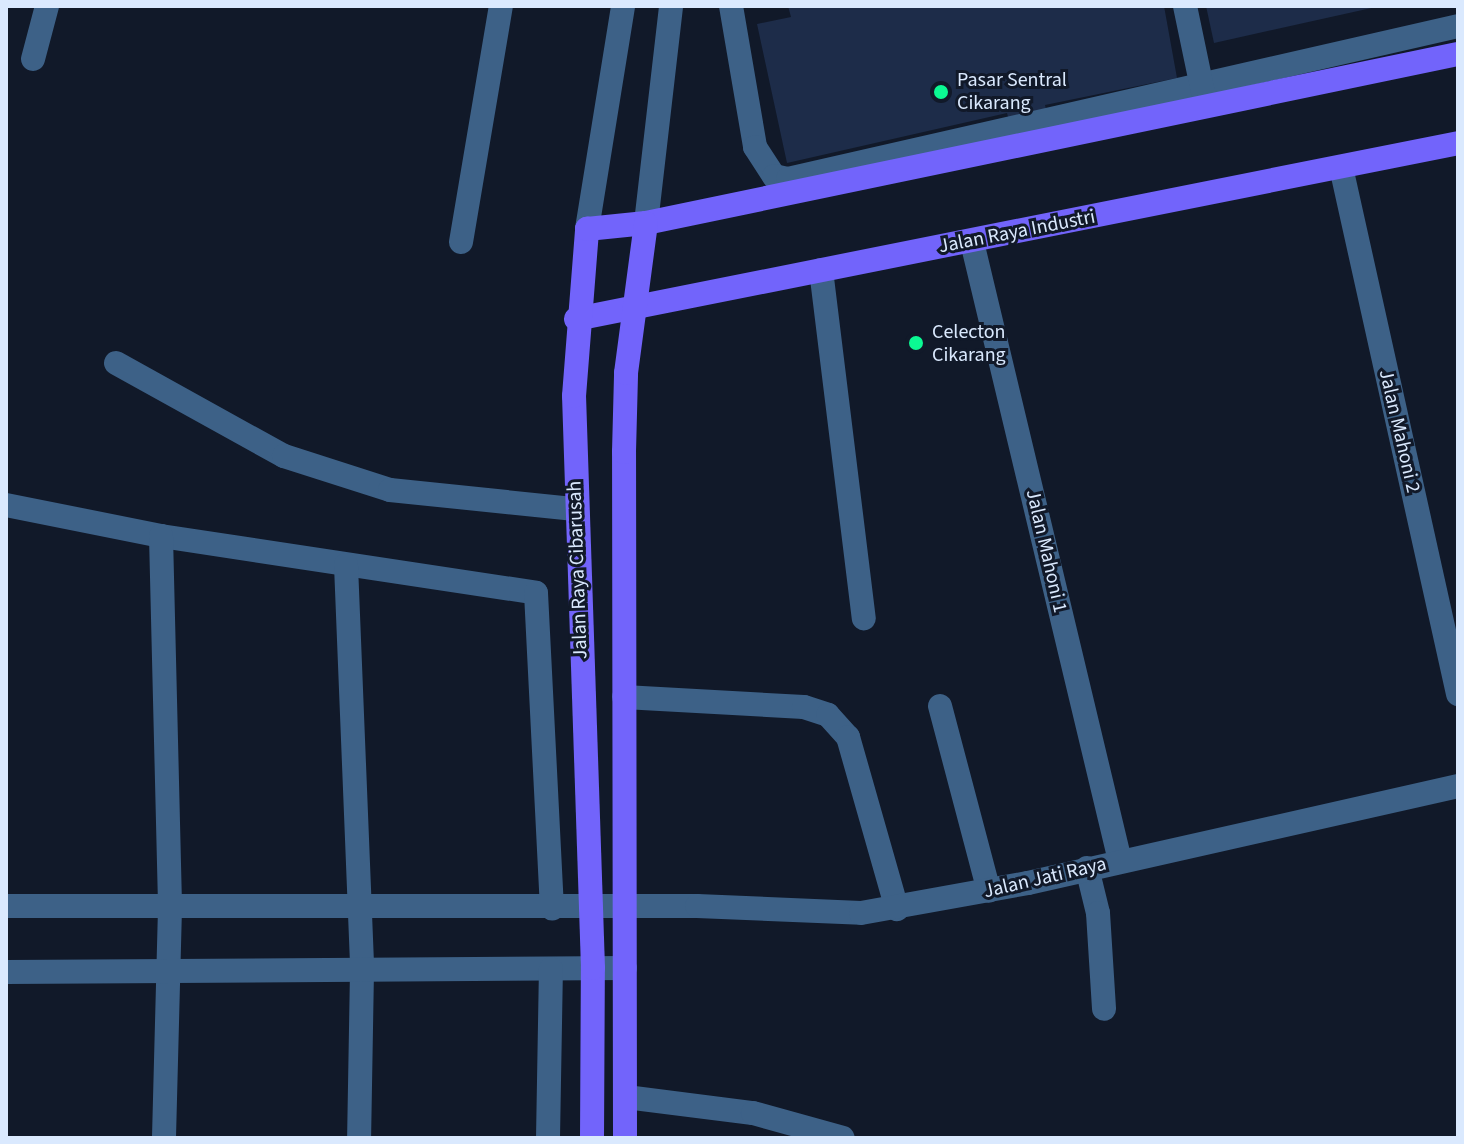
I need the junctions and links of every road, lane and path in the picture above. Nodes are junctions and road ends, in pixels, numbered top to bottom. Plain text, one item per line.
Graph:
1 (47, 6) edge
2 (501, 6) edge
3 (623, 6) edge
4 (671, 6) edge
5 (731, 6) edge
6 (1185, 6) edge
7 (1458, 26) edge
8 (1458, 54) edge
9 (33, 59) dead end
10 (1203, 96) junction
11 (1458, 143) edge
12 (1341, 167) junction
13 (646, 223) junction
14 (587, 229) junction
15 (461, 242) dead end
16 (972, 242) junction
17 (821, 270) junction
18 (633, 311) junction
19 (576, 319) junction
20 (116, 363) dead end
21 (6, 505) edge
22 (575, 509) junction
23 (161, 536) junction
24 (346, 565) junction
25 (864, 618) dead end
26 (1458, 694) edge
27 (624, 697) junction
28 (940, 706) dead end
29 (1458, 786) edge
30 (1120, 861) junction
31 (1087, 868) junction
32 (989, 891) junction
33 (6, 906) edge
34 (626, 907) junction
35 (170, 908) junction
36 (591, 908) junction
37 (359, 909) junction
38 (552, 909) junction
39 (897, 909) junction
40 (593, 968) junction
41 (625, 968) junction
42 (551, 969) junction
43 (362, 971) junction
44 (6, 972) edge
45 (169, 972) junction
46 (1104, 1009) dead end
47 (626, 1097) junction
48 (164, 1138) edge
49 (359, 1138) edge
50 (548, 1138) edge
51 (592, 1138) edge
52 (625, 1138) edge
53 (843, 1138) edge

1 - 9 street
2 - 15 street
3 - 14 street, Jalan Raya Cibarusah
4 - 13 street
5 - 10 street
6 - 10 street
7 - 10 street
8 - 10 main road
10 - 13 main road
11 - 12 main road, Jalan Raya Industri
12 - 16 main road, Jalan Raya Industri
12 - 26 street, Jalan Mahoni 2
13 - 14 main road
13 - 18 main road
14 - 19 main road, Jalan Raya Cibarusah
16 - 17 main road, Jalan Raya Industri
16 - 30 street, Jalan Mahoni 1
17 - 18 main road, Jalan Raya Industri
17 - 25 street
18 - 19 main road, Jalan Raya Industri
18 - 27 main road
19 - 22 main road, Jalan Raya Cibarusah
20 - 22 street
21 - 23 street
22 - 36 main road, Jalan Raya Cibarusah
23 - 24 street
23 - 35 street
24 - 37 street
24 - 38 street
27 - 34 main road
27 - 39 street
28 - 32 street
29 - 30 street, Jalan Jati Raya
30 - 31 street, Jalan Jati Raya
31 - 32 street, Jalan Jati Raya
31 - 46 street
32 - 39 street, Jalan Jati Raya
33 - 35 street, Jalan Jati Raya
34 - 36 street, Jalan Jati Raya
34 - 39 street, Jalan Jati Raya
34 - 41 main road
35 - 37 street, Jalan Jati Raya
35 - 45 street
36 - 38 street, Jalan Jati Raya
36 - 40 main road, Jalan Raya Cibarusah
37 - 38 street, Jalan Jati Raya
37 - 43 street
40 - 41 street
40 - 42 street
40 - 51 main road, Jalan Raya Cibarusah
41 - 47 main road
42 - 43 street
42 - 50 street
43 - 45 street
43 - 49 street
44 - 45 street
45 - 48 street
47 - 52 main road
47 - 53 street

